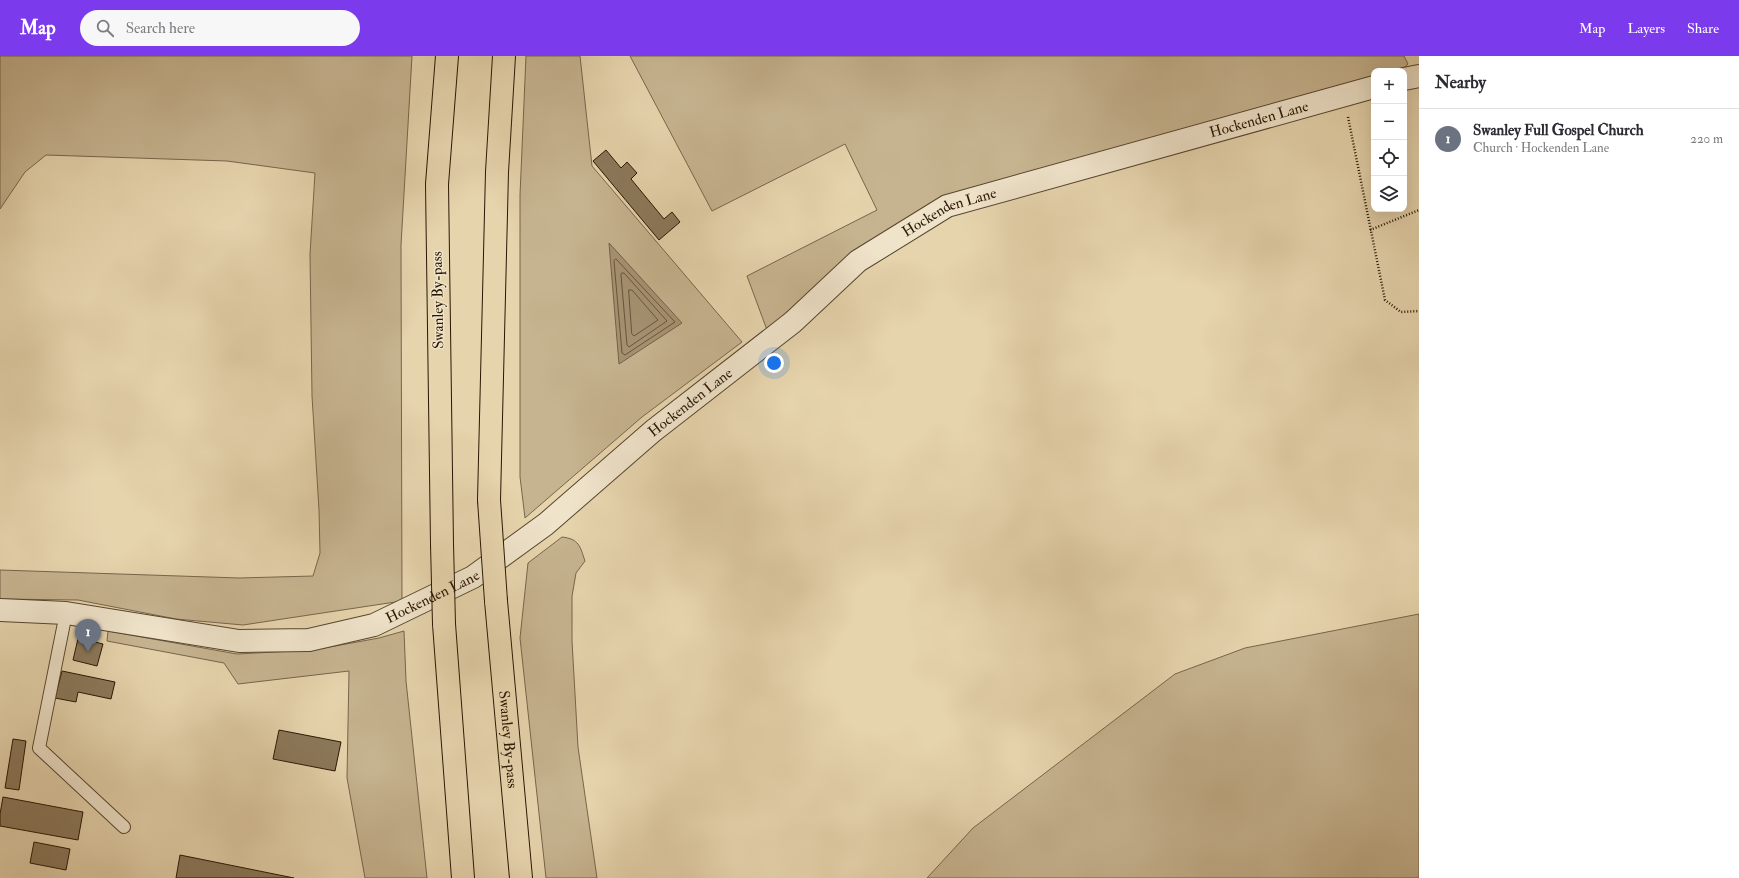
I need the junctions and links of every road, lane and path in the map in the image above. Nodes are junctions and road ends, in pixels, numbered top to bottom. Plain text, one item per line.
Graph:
1 (447, 56) edge
2 (504, 56) edge
3 (1419, 76) edge
4 (1407, 78) edge
5 (1371, 88) edge
6 (1343, 95) junction
7 (1419, 210) edge
8 (1370, 230) junction
9 (1419, 311) edge
10 (0, 610) edge
11 (66, 613) junction
12 (124, 827) dead end
13 (463, 878) edge
14 (521, 878) edge

1 - 13 highway, Swanley By-pass, bridge
2 - 14 highway, Swanley By-pass, bridge
3 - 4 street
5 - 6 street, Hockenden Lane
6 - 8 path
6 - 11 street, Hockenden Lane
7 - 8 path
8 - 9 path
10 - 11 street, Hockenden Lane
11 - 12 lane

